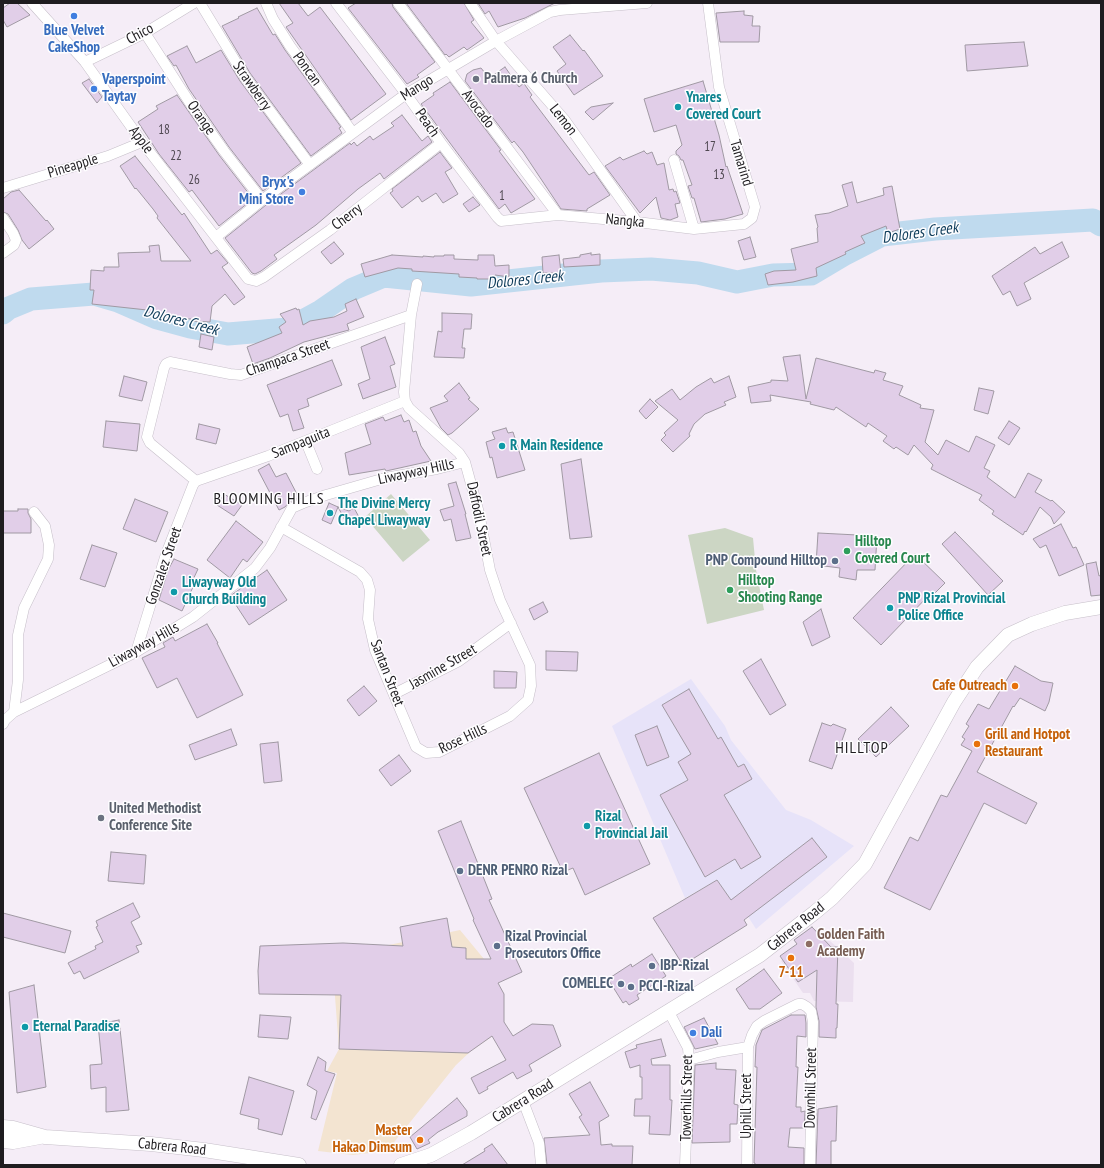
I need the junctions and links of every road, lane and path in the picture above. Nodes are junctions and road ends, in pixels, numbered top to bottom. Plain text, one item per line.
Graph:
1 (32, 3) edge
2 (194, 3) edge
3 (200, 3) edge
4 (266, 3) edge
5 (336, 3) edge
6 (398, 3) edge
7 (470, 3) edge
8 (647, 3) edge
9 (708, 3) edge
10 (145, 33) junction
11 (496, 41) junction
12 (85, 62) junction
13 (448, 69) junction
14 (406, 94) junction
15 (353, 133) junction
16 (142, 142) junction
17 (441, 144) junction
18 (674, 160) dead end
19 (310, 165) junction
20 (3, 188) edge
21 (262, 200) junction
22 (558, 215) junction
23 (3, 218) edge
24 (505, 220) joint
25 (637, 222) junction
26 (744, 224) joint
27 (694, 229) junction
28 (216, 237) junction
29 (3, 253) edge
30 (248, 279) joint
31 (417, 284) dead end
32 (411, 315) junction
33 (405, 401) junction
34 (306, 442) junction
35 (465, 462) junction
36 (317, 469) dead end
37 (196, 481) junction
38 (34, 512) dead end
39 (281, 527) junction
40 (1101, 607) edge
41 (511, 623) junction
42 (136, 652) junction
43 (394, 694) junction
44 (14, 712) junction
45 (510, 716) joint
46 (3, 724) edge
47 (416, 747) joint
48 (669, 1012) junction
49 (748, 1047) junction
50 (689, 1060) junction
51 (523, 1101) junction
52 (3, 1127) edge
53 (45, 1136) junction
54 (3, 1141) edge
55 (298, 1165) edge
56 (401, 1165) edge
57 (541, 1165) edge
58 (685, 1165) edge
59 (747, 1165) edge
60 (810, 1165) edge

1 - 12 street, Apple
2 - 10 street, Chico
3 - 19 street, Strawberry
4 - 15 street, Poncan
5 - 14 street, Peach
6 - 13 street, Avocado
7 - 11 street, Lemon
8 - 11 street, Mango
9 - 26 street, Tamarind
10 - 12 street, Chico
10 - 21 street, Orange
11 - 13 street, Mango
11 - 25 street, Lemon
12 - 16 street, Apple
13 - 14 street, Mango
13 - 22 street, Avocado
14 - 15 street, Mango
14 - 17 street, Peach
15 - 19 street, Mango
16 - 20 street, Pineapple
16 - 28 street, Apple
17 - 24 street, Peach
17 - 30 street, Cherry
18 - 27 street
19 - 21 street, Mango
21 - 28 street, Mango
22 - 24 street, Nangka
22 - 25 street, Nangka
23 - 29 street
25 - 27 street, Nangka
26 - 27 street, Nangka
28 - 30 street, Apple
31 - 32 street
32 - 33 street
32 - 37 street, Champaca Street
33 - 34 street, Sampaguita
33 - 35 street, Daffodil Street
34 - 36 street
34 - 37 street, Sampaguita
35 - 39 street, Liwayway Hills
35 - 41 street, Daffodil Street
37 - 42 street, Gonzalez Street
38 - 44 street
39 - 42 street, Liwayway Hills
39 - 43 street, Santan Street
40 - 48 main road, Cabrera Road
41 - 43 street, Jasmine Street
41 - 45 street, Daffodil Street
42 - 44 street, Liwayway Hills
43 - 47 street, Santan Street
44 - 46 street, Liwayway Hills
45 - 47 street, Rose Hills
48 - 50 street, Towerhills Street
48 - 51 main road, Cabrera Road
49 - 50 street
49 - 59 street, Uphill Street
49 - 60 street, Downhill Street
50 - 58 street, Towerhills Street
51 - 56 main road, Cabrera Road
51 - 57 street
52 - 53 main road, Cabrera Road
53 - 54 main road, Cabrera Road
53 - 55 main road, Cabrera Road

